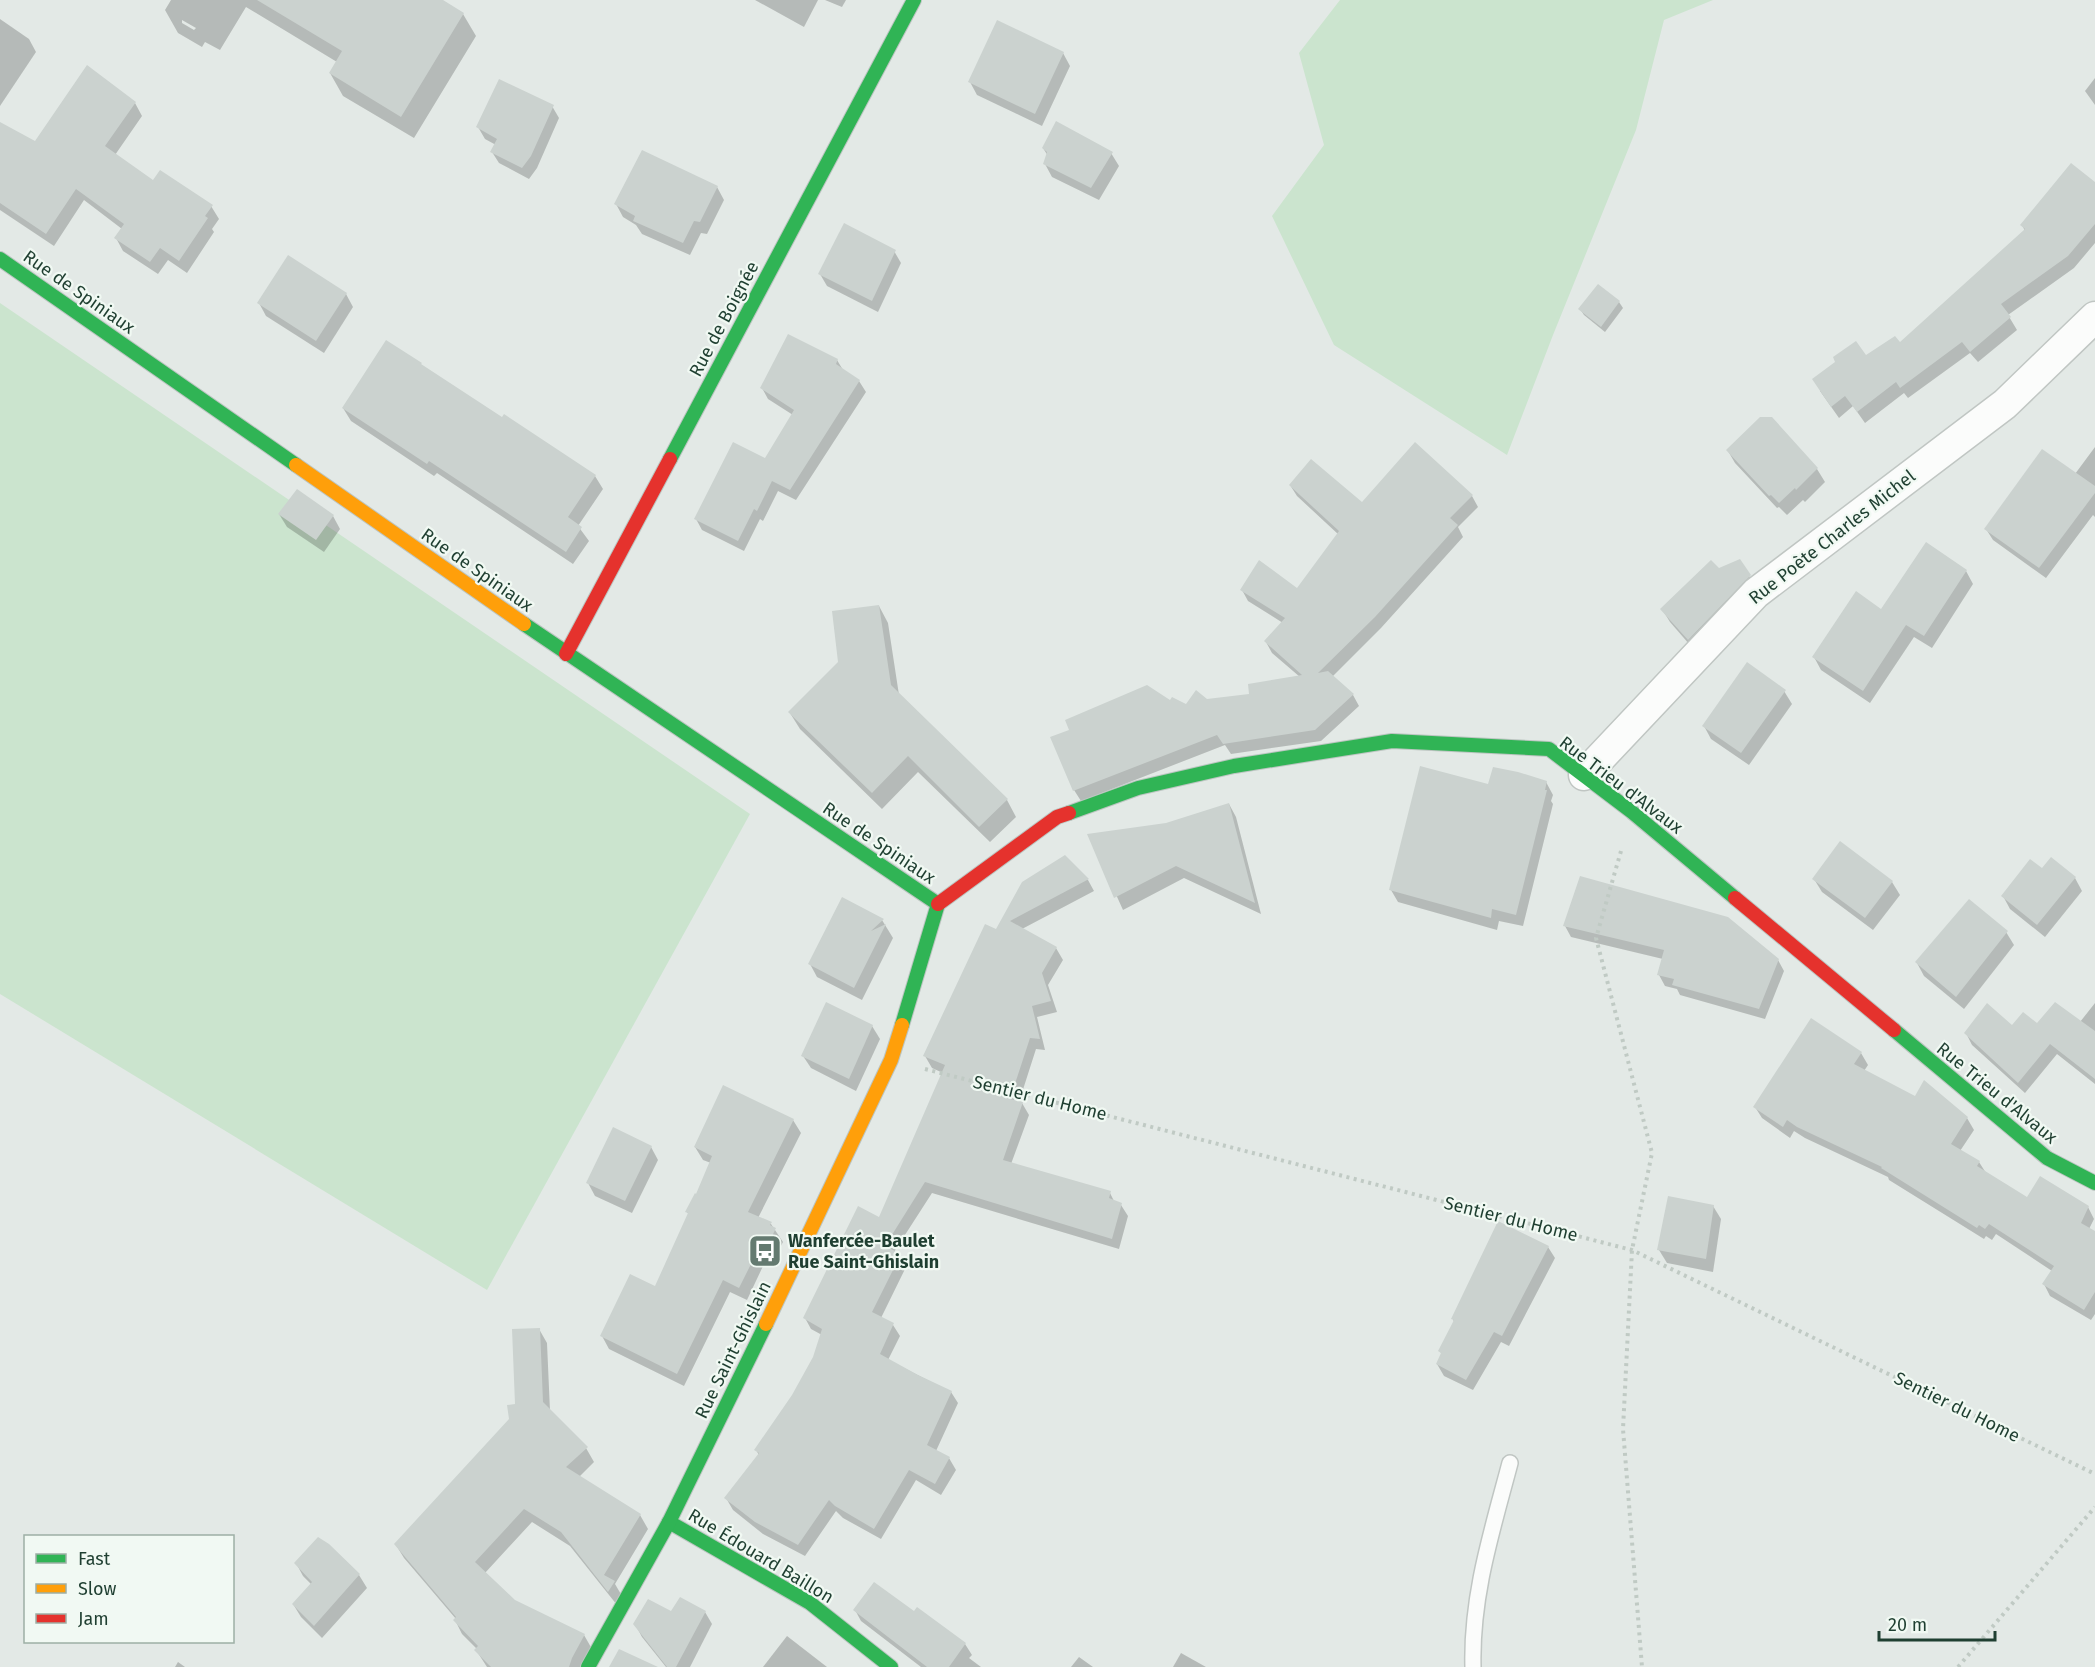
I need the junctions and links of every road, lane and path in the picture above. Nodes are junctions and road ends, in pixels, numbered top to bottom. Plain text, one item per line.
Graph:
1 (914, 0) edge
2 (0, 258) edge
3 (2095, 317) edge
4 (567, 654) junction
5 (1584, 775) junction
6 (1632, 812) junction
7 (938, 904) junction
8 (891, 1060) junction
9 (2095, 1183) edge
10 (1632, 1250) junction
11 (1510, 1463) dead end
12 (2095, 1474) edge
13 (2095, 1507) edge
14 (669, 1522) junction
15 (588, 1667) edge
16 (891, 1667) edge
17 (1473, 1667) edge
18 (1642, 1667) edge
19 (1958, 1667) edge

1 - 4 main road, Rue de Boignée
2 - 4 main road, Rue de Spiniaux
3 - 5 street, Rue Poète Charles Michel
4 - 7 main road, Rue de Spiniaux
5 - 6 main road, Rue Trieu d'Alvaux
5 - 7 main road, Rue Trieu d'Alvaux
6 - 9 main road, Rue Trieu d'Alvaux
6 - 10 path
7 - 8 main road, Rue Saint-Ghislain
8 - 10 path, Sentier du Home
8 - 14 main road, Rue Saint-Ghislain
10 - 12 path, Sentier du Home
10 - 18 path
11 - 17 lane
13 - 19 path
14 - 15 main road, Rue Saint-Ghislain
14 - 16 main road, Rue Édouard Baillon

